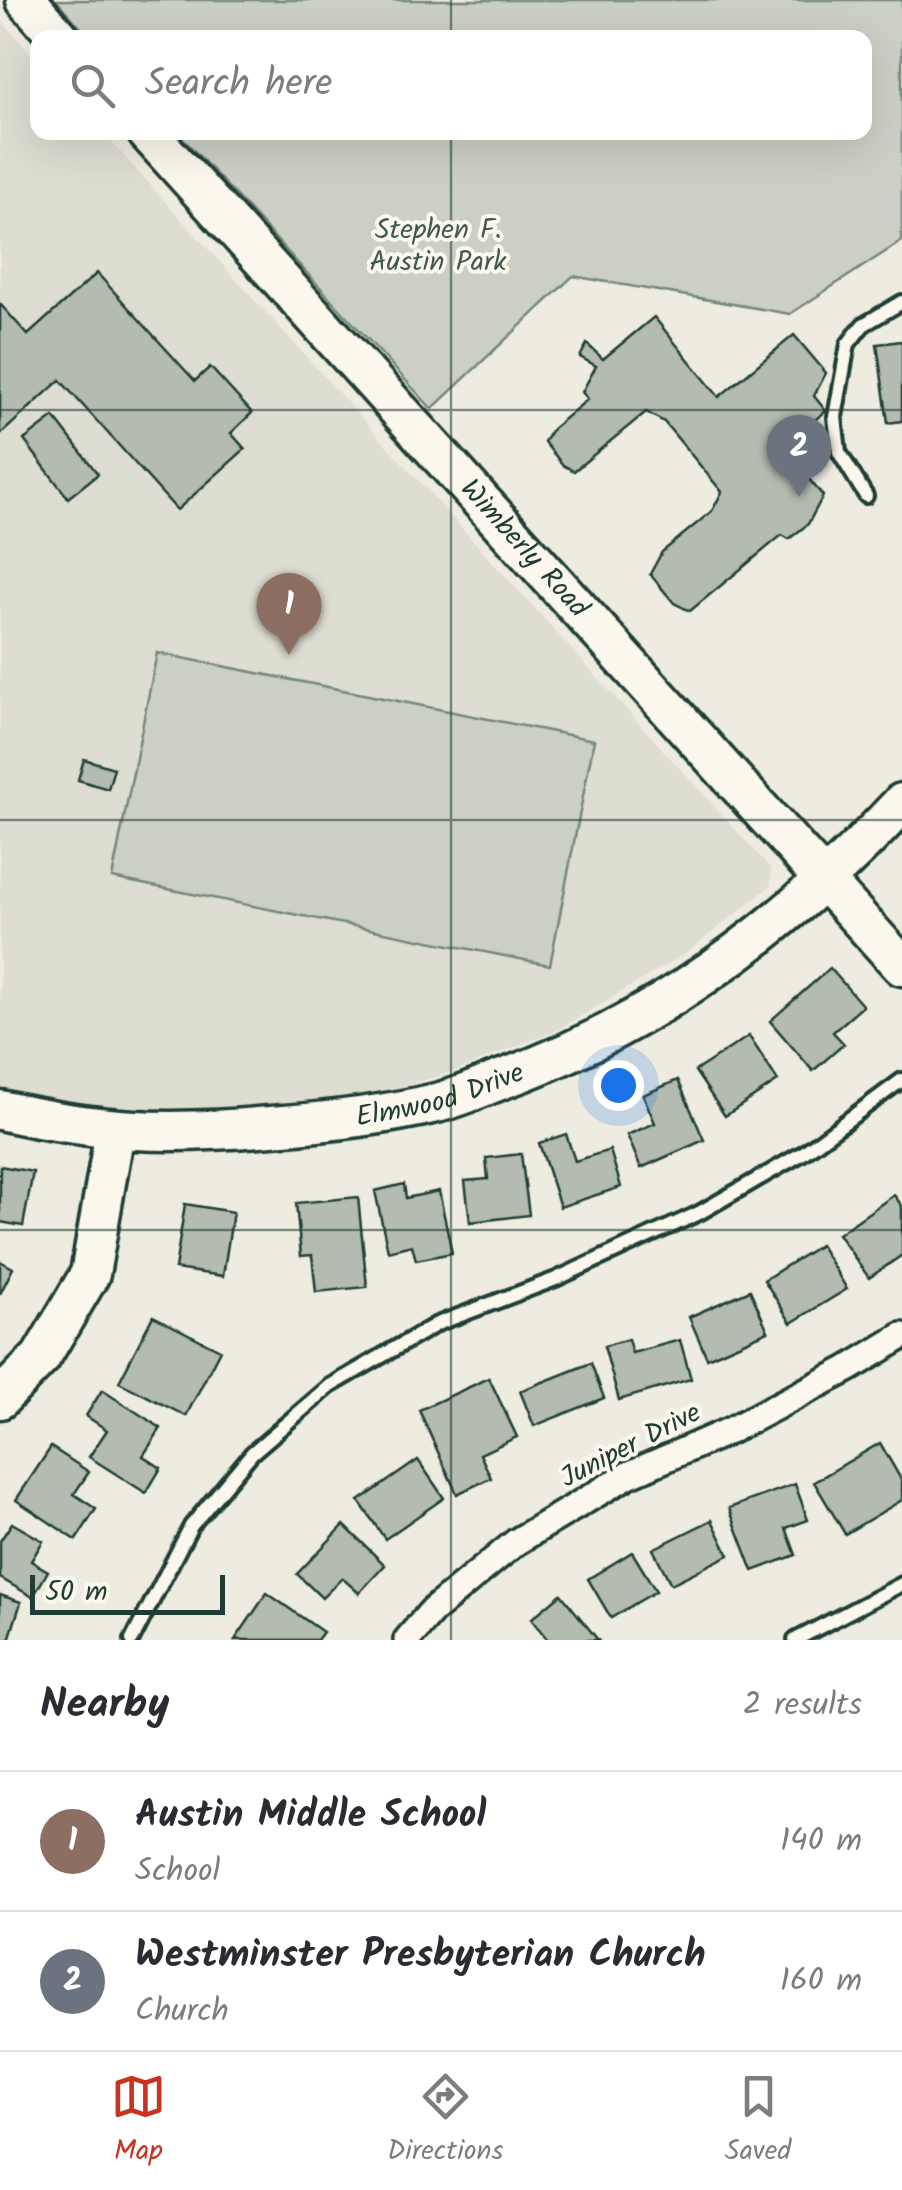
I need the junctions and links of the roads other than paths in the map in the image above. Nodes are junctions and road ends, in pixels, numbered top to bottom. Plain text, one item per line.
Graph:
1 (26, 0) edge
2 (53, 30) edge
3 (154, 140) edge
4 (902, 302) edge
5 (866, 496) dead end
6 (902, 803) edge
7 (824, 879) junction
8 (902, 966) edge
9 (902, 1080) edge
10 (0, 1110) edge
11 (115, 1131) junction
12 (902, 1336) edge
13 (0, 1399) edge
14 (902, 1584) edge
15 (132, 1640) edge
16 (408, 1640) edge
17 (796, 1640) edge

1 - 2 main road
3 - 7 main road, Wimberly Road
4 - 5 lane
6 - 7 main road, Elmwood Drive
7 - 8 main road, Wimberly Road
7 - 11 main road, Elmwood Drive
9 - 15 lane
10 - 11 main road, Elmwood Drive
11 - 13 main road
12 - 16 street, Juniper Drive
14 - 17 lane

